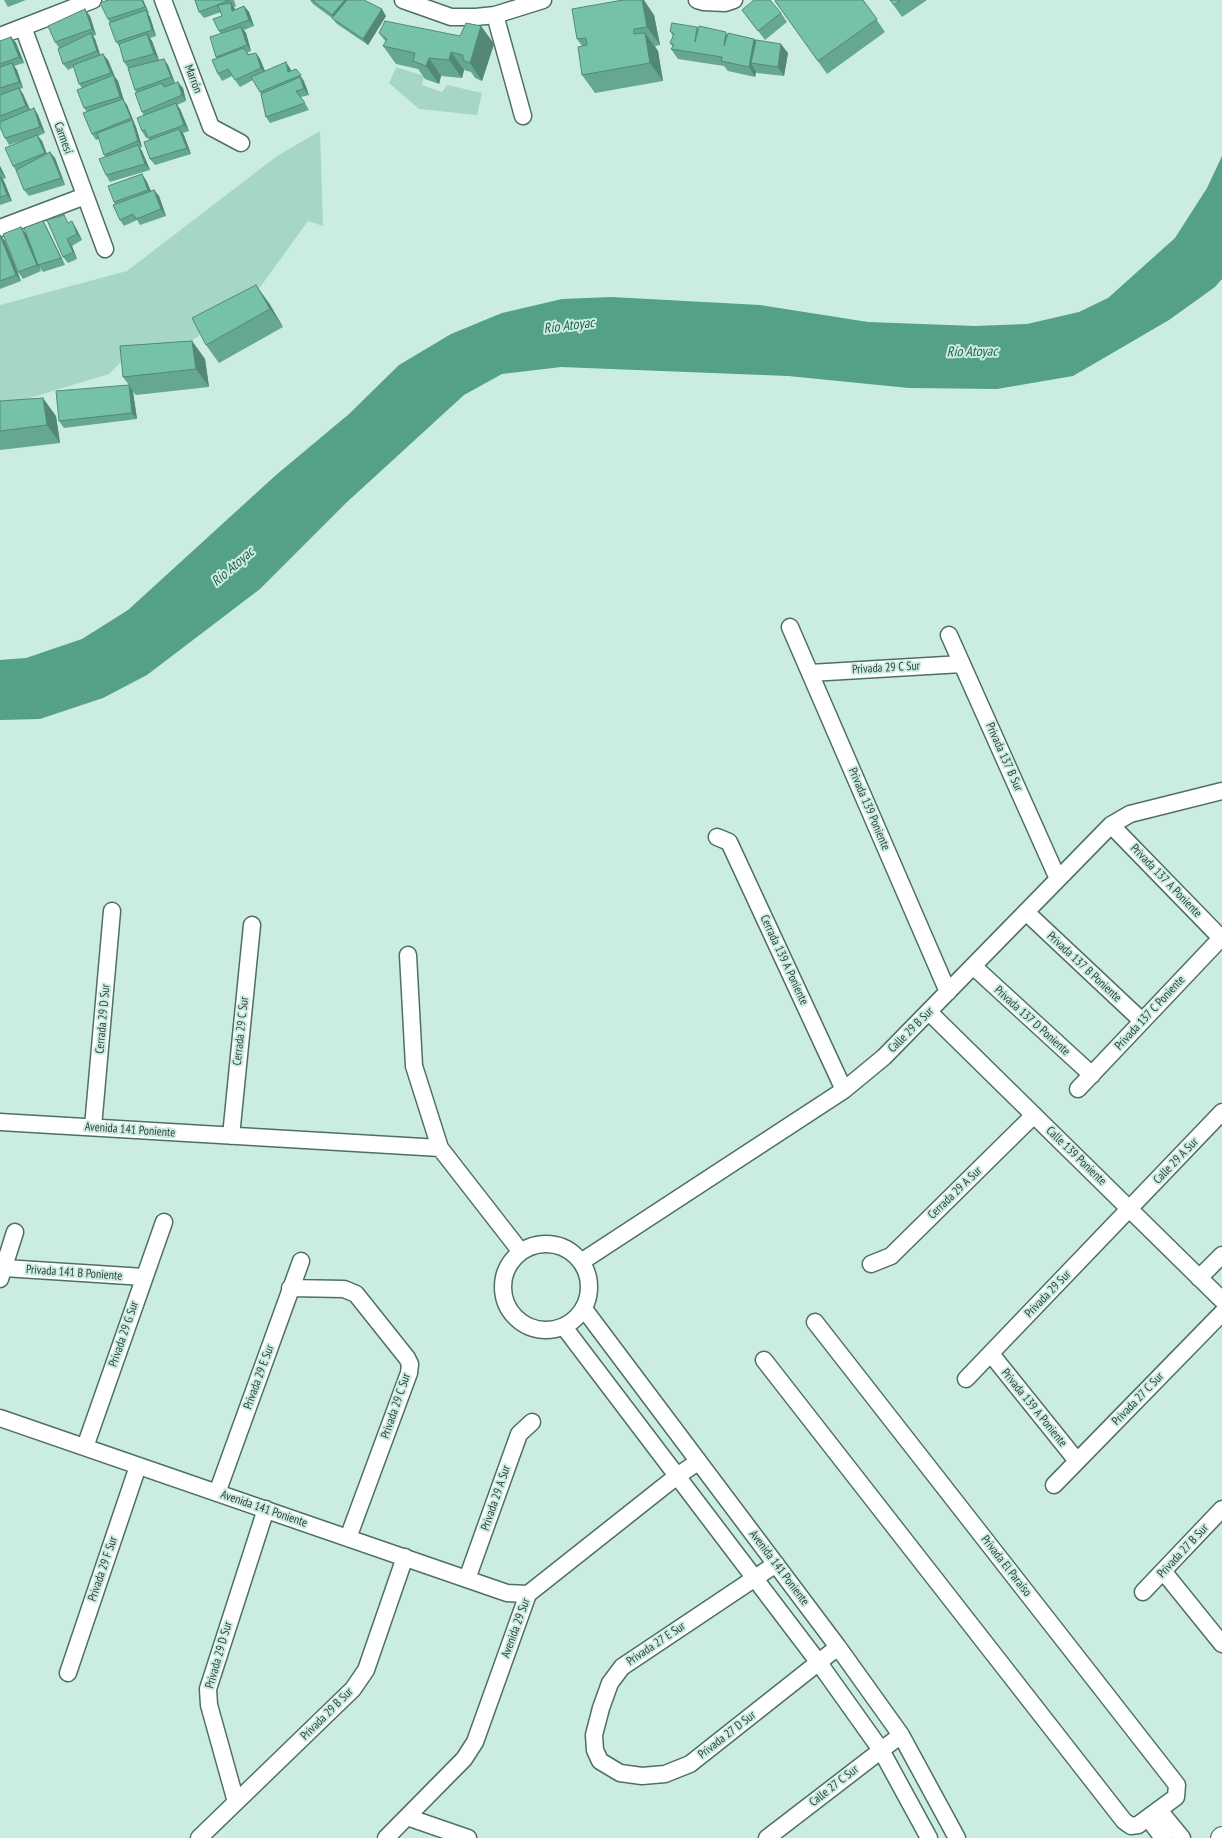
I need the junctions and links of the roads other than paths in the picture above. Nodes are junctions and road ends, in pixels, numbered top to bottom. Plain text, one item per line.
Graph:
1 (93, 0) edge
2 (163, 0) edge
3 (403, 0) edge
4 (697, 0) edge
5 (734, 0) edge
6 (536, 1) edge
7 (495, 14) junction
8 (23, 27) junction
9 (0, 36) edge
10 (523, 116) dead end
11 (241, 143) dead end
12 (85, 196) junction
13 (0, 228) edge
14 (105, 249) dead end
15 (790, 626) dead end
16 (949, 635) dead end
17 (962, 664) junction
18 (810, 673) junction
19 (1222, 791) edge
20 (1111, 825) junction
21 (717, 837) dead end
22 (1058, 879) junction
23 (112, 911) dead end
24 (1026, 912) junction
25 (252, 926) dead end
26 (1222, 937) edge
27 (408, 955) dead end
28 (973, 966) junction
29 (948, 992) junction
30 (929, 1012) junction
31 (1142, 1021) junction
32 (1092, 1075) junction
33 (844, 1090) junction
34 (1078, 1090) dead end
35 (1222, 1112) edge
36 (1034, 1115) junction
37 (0, 1122) edge
38 (93, 1127) junction
39 (231, 1136) junction
40 (440, 1148) junction
41 (1130, 1209) junction
42 (164, 1222) dead end
43 (15, 1232) dead end
44 (521, 1252) junction
45 (1222, 1255) edge
46 (301, 1261) dead end
47 (581, 1262) junction
48 (870, 1264) dead end
49 (2, 1273) edge
50 (144, 1277) junction
51 (1199, 1278) junction
52 (290, 1288) junction
53 (1222, 1300) edge
54 (584, 1309) junction
55 (1222, 1313) edge
56 (815, 1322) dead end
57 (564, 1327) junction
58 (991, 1354) junction
59 (764, 1360) dead end
60 (966, 1379) dead end
61 (1, 1422) edge
62 (532, 1422) dead end
63 (85, 1447) junction
64 (1077, 1461) junction
65 (698, 1462) junction
66 (138, 1466) junction
67 (678, 1476) junction
68 (1054, 1485) dead end
69 (217, 1493) junction
70 (266, 1509) junction
71 (1222, 1509) edge
72 (348, 1538) junction
73 (405, 1557) junction
74 (776, 1564) junction
75 (1163, 1571) junction
76 (754, 1577) junction
77 (468, 1579) junction
78 (1143, 1592) dead end
79 (528, 1594) junction
80 (1222, 1644) edge
81 (838, 1646) junction
82 (819, 1663) junction
83 (68, 1673) dead end
84 (901, 1735) junction
85 (881, 1750) junction
86 (600, 1762) joint
87 (236, 1802) junction
88 (1154, 1814) junction
89 (407, 1817) junction
90 (199, 1838) edge
91 (386, 1838) edge
92 (468, 1838) edge
93 (767, 1838) edge
94 (928, 1838) edge
95 (957, 1838) edge
96 (1163, 1838) edge
97 (1182, 1838) edge

1 - 8 street
2 - 11 street, Marrón
3 - 7 street
4 - 5 street
6 - 7 street
7 - 10 street
8 - 9 street
8 - 12 street, Carmesí
12 - 13 street
12 - 14 street, Carmesí
15 - 18 street, Privada 139 Poniente
16 - 17 street, Privada 137 B Sur
17 - 18 street, Privada 29 C Sur
17 - 22 street, Privada 137 B Sur
18 - 29 street, Privada 139 Poniente
19 - 20 street, Calle 29 B Sur
20 - 22 street, Calle 29 B Sur
20 - 26 street, Privada 137 A Poniente
21 - 33 street, Cerrada 139 A Poniente
22 - 24 street, Calle 29 B Sur
23 - 38 street, Cerrada 29 D Sur
24 - 28 street, Calle 29 B Sur
24 - 31 street, Privada 137 B Poniente
25 - 39 street, Cerrada 29 C Sur
26 - 31 street, Privada 137 C Poniente
27 - 40 street
28 - 29 street, Calle 29 B Sur
28 - 32 street, Privada 137 D Poniente
29 - 30 street, Calle 29 B Sur
30 - 33 street, Calle 29 B Sur
30 - 36 street, Calle 139 Poniente
31 - 32 street, Privada 137 C Poniente
32 - 34 street, Privada 137 C Poniente
33 - 47 street, Calle 29 B Sur
35 - 41 street, Calle 29 A Sur
36 - 41 street, Calle 139 Poniente
36 - 48 street, Cerrada 29 A Sur
37 - 38 street, Avenida 141 Poniente
38 - 39 street, Avenida 141 Poniente
39 - 40 street, Avenida 141 Poniente
40 - 44 street
41 - 51 street, Calle 139 Poniente
41 - 58 street, Privada 29 Sur
42 - 50 street, Privada 29 G Sur
43 - 49 street
44 - 47 street
44 - 57 street
45 - 51 street
46 - 52 street, Privada 29 E Sur
47 - 54 street
49 - 50 street, Privada 141 B Poniente
50 - 63 street, Privada 29 G Sur
51 - 53 street, Calle 139 Poniente
52 - 69 street, Privada 29 E Sur
52 - 72 street, Privada 29 C Sur
54 - 57 street
54 - 65 street, Avenida 141 Poniente
55 - 64 street, Privada 27 C Sur
56 - 88 street, Privada El Paraíso
57 - 67 street, Avenida 141 Poniente
58 - 60 street, Privada 29 Sur
58 - 64 street, Privada 139 A Poniente
59 - 88 street
61 - 63 street, Avenida 141 Poniente
62 - 77 street, Privada 29 A Sur
63 - 66 street, Avenida 141 Poniente
64 - 68 street, Privada 27 C Sur
65 - 67 street, Avenida 29 Sur
65 - 74 street, Avenida 141 Poniente
66 - 69 street, Avenida 141 Poniente
66 - 83 street, Privada 29 F Sur
67 - 76 street, Avenida 141 Poniente
67 - 79 street, Avenida 29 Sur
69 - 70 street, Avenida 141 Poniente
70 - 72 street, Avenida 141 Poniente
70 - 87 street, Privada 29 D Sur
71 - 75 street, Privada 27 B Sur
72 - 73 street, Avenida 141 Poniente
73 - 77 street, Avenida 141 Poniente
73 - 87 street, Privada 29 B Sur
74 - 76 street, Privada 27 E Sur
74 - 81 street, Avenida 141 Poniente
75 - 78 street, Privada 27 B Sur
75 - 80 street
76 - 82 street, Avenida 141 Poniente
76 - 86 street, Privada 27 E Sur
77 - 79 street, Avenida 141 Poniente
79 - 89 street, Avenida 29 Sur
81 - 82 street, Privada 27 D Sur
81 - 84 street, Avenida 141 Poniente
82 - 85 street, Avenida 141 Poniente
82 - 86 street, Privada 27 D Sur
84 - 85 street, Calle 27 C Sur
84 - 95 street, Avenida 141 Poniente
85 - 93 street, Calle 27 C Sur
85 - 94 street, Avenida 141 Poniente
87 - 90 street, Privada 29 B Sur
88 - 96 street
88 - 97 street
89 - 91 street, Avenida 29 Sur
89 - 92 street

